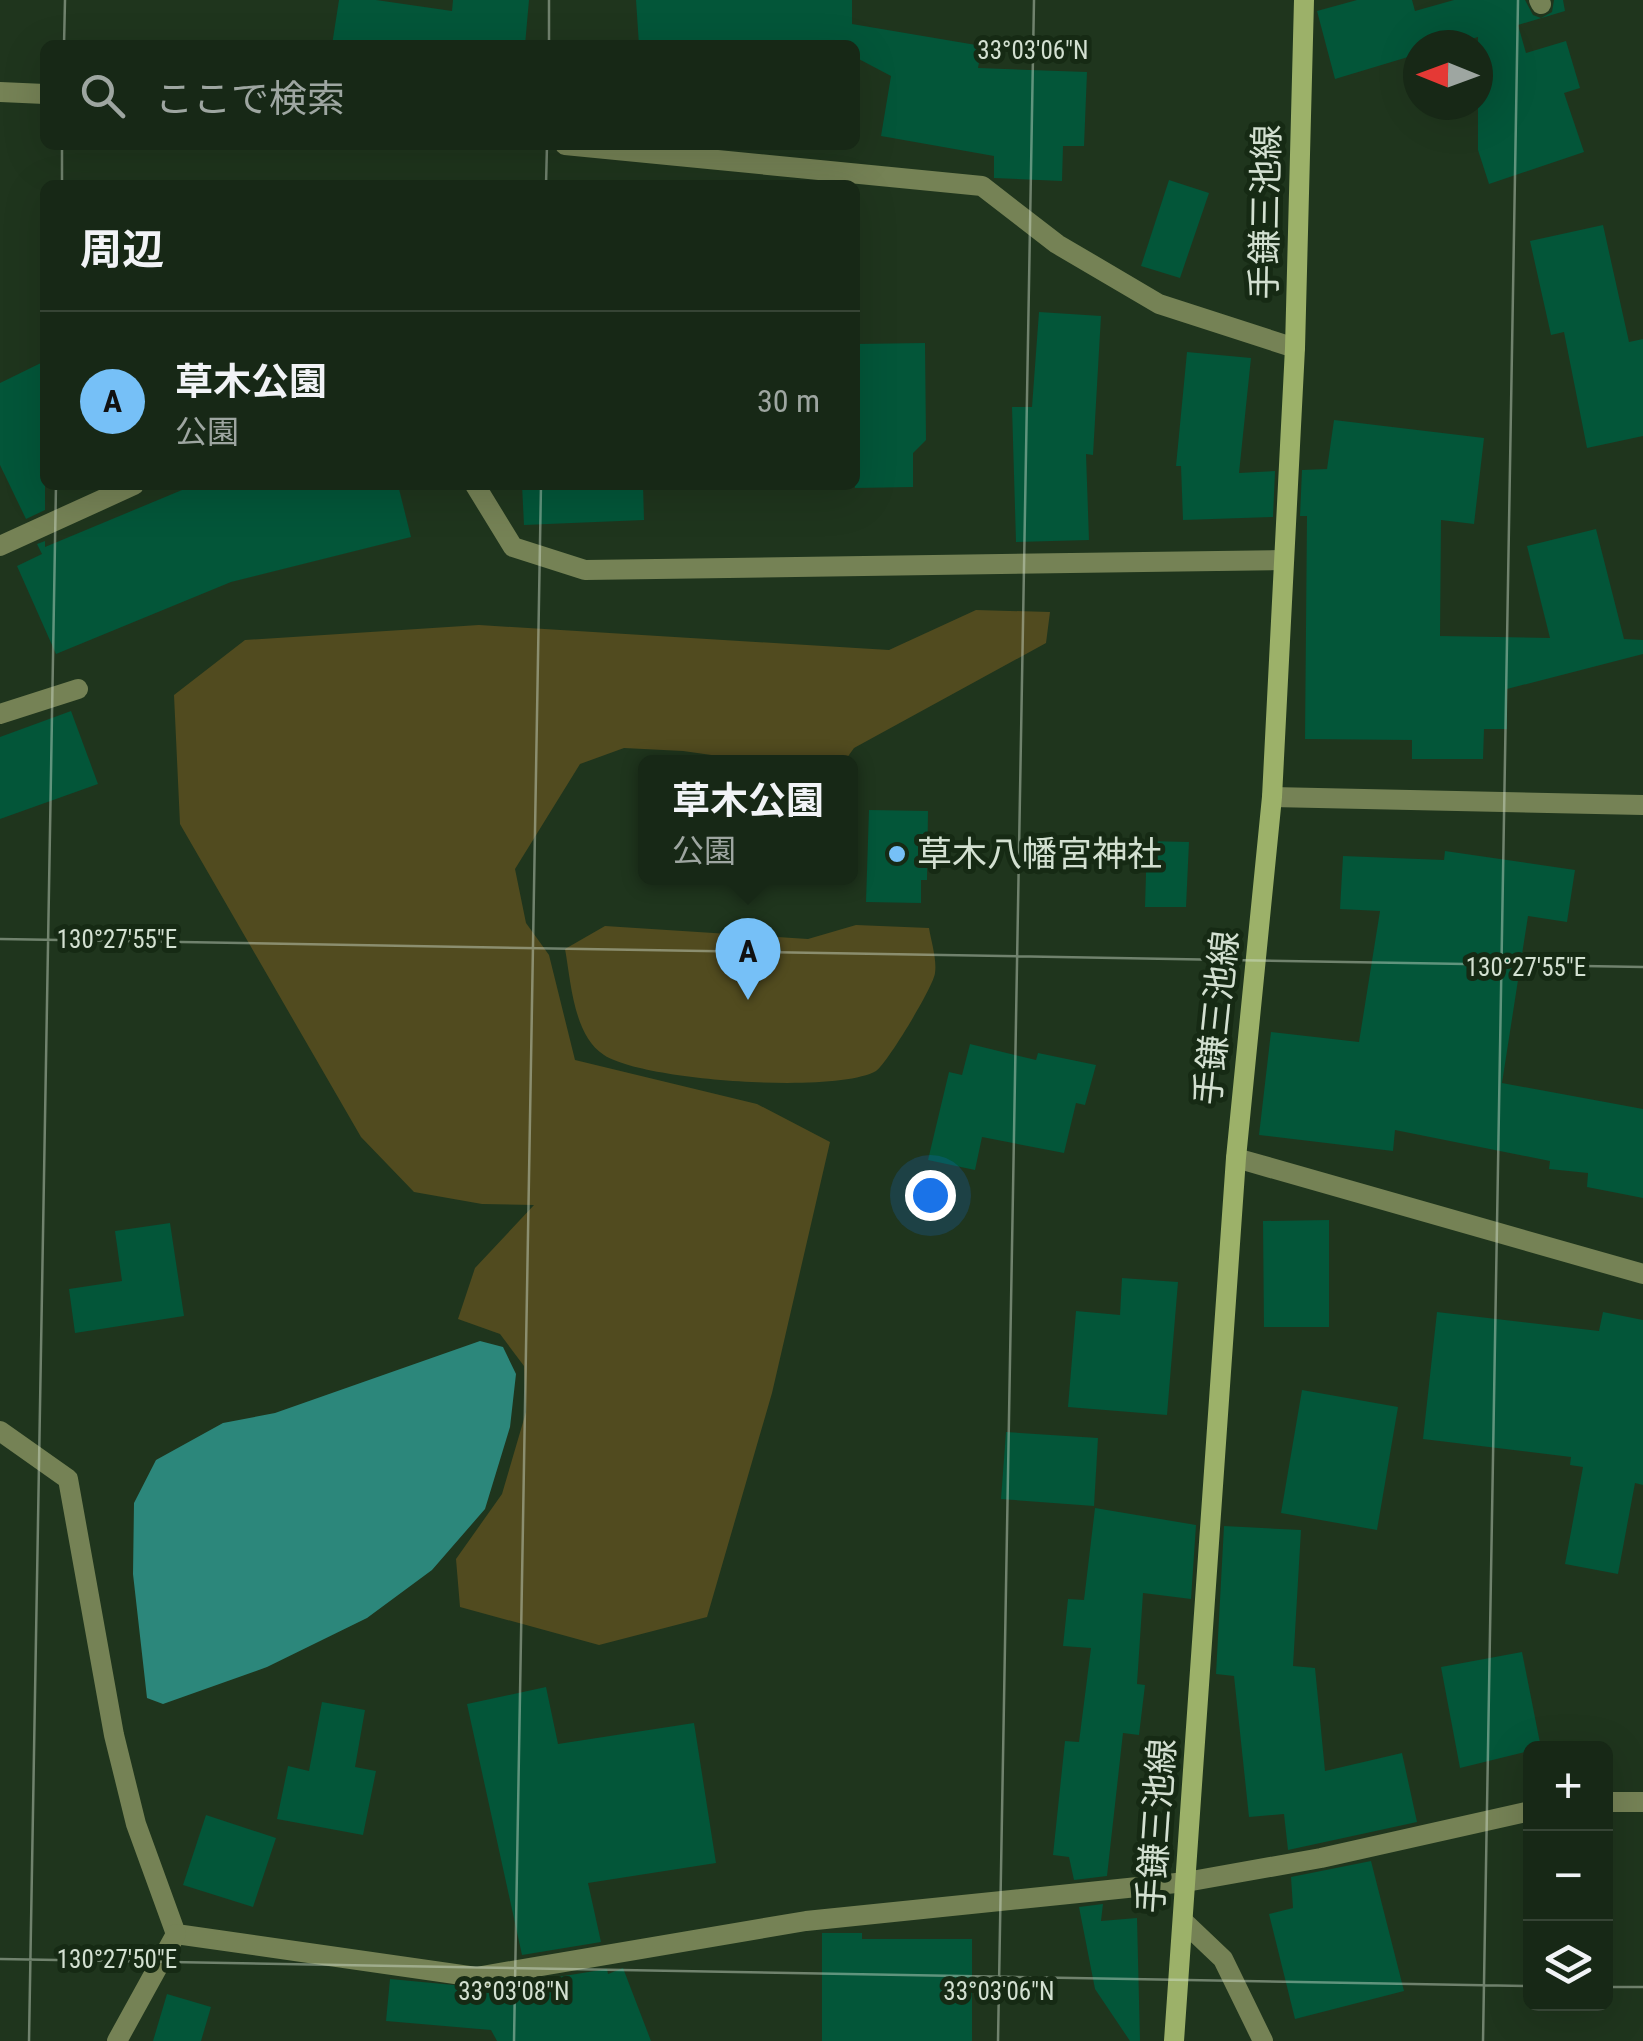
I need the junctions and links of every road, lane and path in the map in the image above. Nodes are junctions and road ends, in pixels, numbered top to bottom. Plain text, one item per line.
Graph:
1 (1304, 0) edge
2 (0, 92) edge
3 (40, 94) edge
4 (616, 150) edge
5 (1295, 348) junction
6 (123, 490) edge
7 (477, 490) edge
8 (0, 546) edge
9 (1281, 560) junction
10 (78, 688) dead end
11 (0, 714) edge
12 (1272, 797) junction
13 (1643, 805) edge
14 (1236, 1158) junction
15 (1643, 1274) edge
16 (0, 1430) edge
17 (1613, 1802) edge
18 (1643, 1802) edge
19 (1523, 1813) edge
20 (1186, 1882) junction
21 (1183, 1921) junction
22 (176, 1934) junction
23 (117, 2041) edge
24 (1174, 2041) edge
25 (1263, 2041) edge

1 - 5 main road, 手鎌三池線
2 - 3 street
4 - 5 street
5 - 9 main road, 手鎌三池線
6 - 8 street
7 - 9 street
9 - 12 main road, 手鎌三池線
10 - 11 street
12 - 13 street
12 - 14 main road, 手鎌三池線
14 - 15 street
14 - 20 main road, 手鎌三池線
16 - 22 street
17 - 18 street
19 - 20 street
20 - 21 main road, 手鎌三池線
20 - 22 street
21 - 24 main road, 手鎌三池線
21 - 25 street
22 - 23 street

